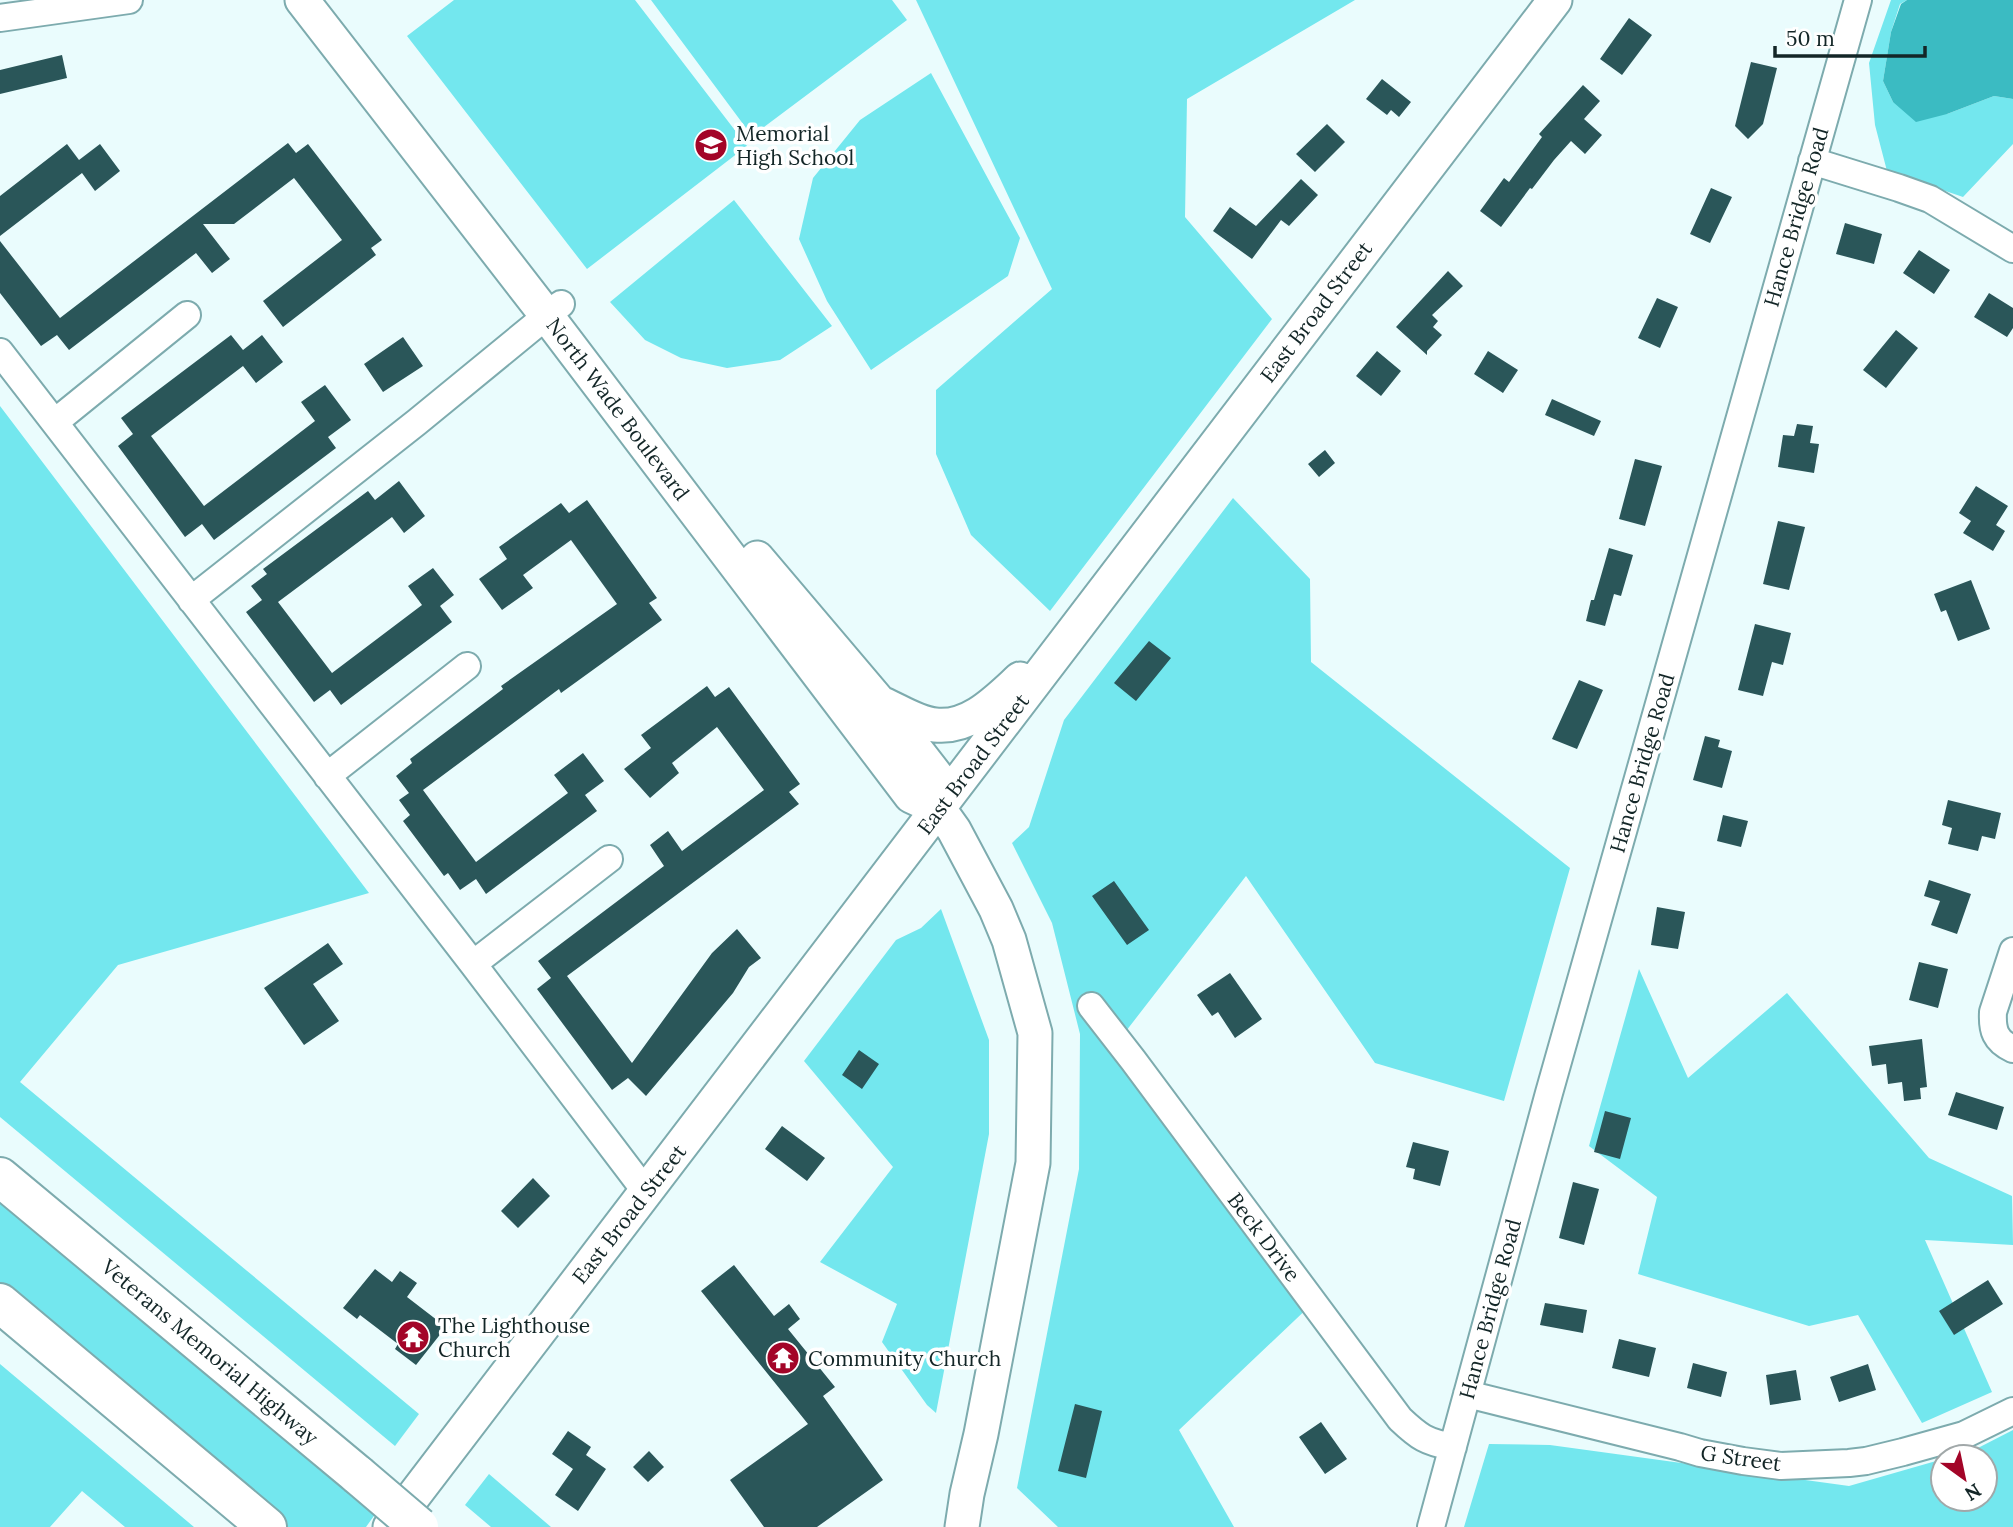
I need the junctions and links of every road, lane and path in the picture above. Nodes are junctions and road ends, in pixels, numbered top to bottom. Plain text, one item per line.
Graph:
1 (129, 0) edge
2 (302, 0) edge
3 (324, 0) edge
4 (1555, 0) edge
5 (1858, 0) edge
6 (0, 18) edge
7 (1812, 161) junction
8 (2013, 249) edge
9 (554, 310) junction
10 (187, 315) dead end
11 (0, 352) edge
12 (55, 422) junction
13 (191, 600) junction
14 (1062, 648) junction
15 (467, 666) dead end
16 (879, 702) junction
17 (327, 776) junction
18 (939, 809) junction
19 (609, 859) dead end
20 (2013, 951) edge
21 (473, 964) junction
22 (1091, 1006) dead end
23 (2013, 1049) edge
24 (0, 1177) edge
25 (646, 1192) junction
26 (0, 1303) edge
27 (1467, 1394) junction
28 (2013, 1411) edge
29 (1453, 1447) junction
30 (267, 1527) edge
31 (390, 1527) edge
32 (419, 1527) edge
33 (962, 1527) edge
34 (1431, 1527) edge

1 - 6 street
2 - 9 main road, North Wade Boulevard
3 - 9 main road, North Wade Boulevard
4 - 14 main road, East Broad Street
5 - 7 street, Hance Bridge Road
7 - 8 street
7 - 27 street, Hance Bridge Road
9 - 13 street
9 - 16 main road, North Wade Boulevard
9 - 18 main road, North Wade Boulevard
10 - 12 street
11 - 12 street
12 - 13 street
13 - 17 street
14 - 16 main road
14 - 18 main road, East Broad Street
15 - 17 street
16 - 18 main road, North Wade Boulevard
17 - 21 street
18 - 25 main road, East Broad Street
18 - 33 main road, North Wade Boulevard
19 - 21 street
20 - 23 street
21 - 25 street
22 - 29 street, Beck Drive
24 - 32 highway, Veterans Memorial Highway, bridge
25 - 31 main road, East Broad Street
26 - 30 highway
27 - 28 street, G Street
27 - 29 street, Hance Bridge Road
29 - 34 street, Hance Bridge Road

